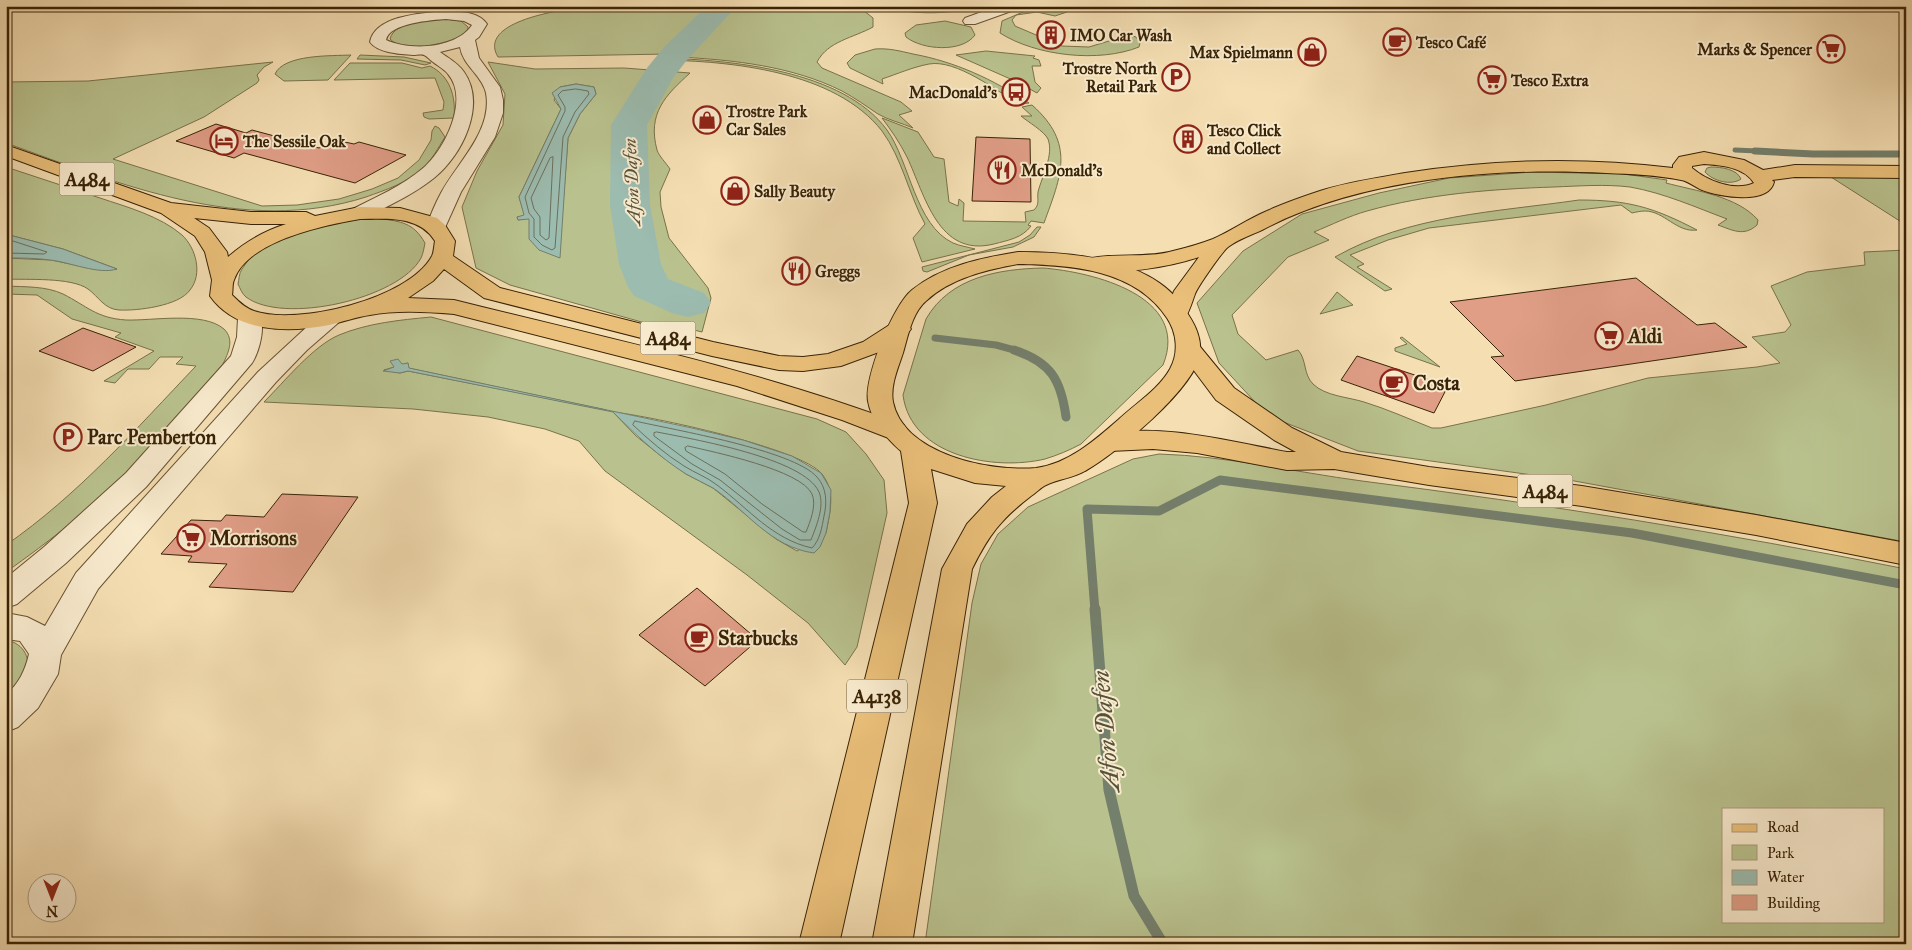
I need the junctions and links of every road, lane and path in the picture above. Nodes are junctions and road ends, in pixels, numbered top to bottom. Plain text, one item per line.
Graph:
1 (1012, 6) edge
2 (970, 21) dead end
3 (467, 39) junction
4 (428, 50) junction
5 (6, 150) edge
6 (1906, 172) edge
7 (1687, 175) junction
8 (1760, 176) junction
9 (168, 209) junction
10 (360, 213) junction
11 (325, 219) junction
12 (436, 228) junction
13 (1220, 244) junction
14 (442, 258) junction
15 (1094, 264) junction
16 (222, 279) junction
17 (369, 308) junction
18 (1177, 313) junction
19 (250, 318) junction
20 (330, 318) junction
21 (899, 328) junction
22 (1189, 348) junction
23 (904, 439) junction
24 (1110, 442) junction
25 (1334, 460) junction
26 (1038, 477) junction
27 (1906, 554) edge
28 (6, 596) edge
29 (6, 626) edge
30 (45, 654) junction
31 (6, 717) edge
32 (819, 944) edge
33 (892, 944) edge

1 - 2 street
3 - 4 street
3 - 4 street
3 - 12 street
4 - 10 street
5 - 9 main road, A484
6 - 8 main road
7 - 8 main road
7 - 8 main road
7 - 13 main road
9 - 11 main road, A484
9 - 16 main road, A484
10 - 11 main road
10 - 12 main road
11 - 16 main road
12 - 14 main road
13 - 15 main road
13 - 18 main road
14 - 17 main road
14 - 21 main road, A484
15 - 18 main road
15 - 21 main road
16 - 19 main road
17 - 20 main road
17 - 23 main road, A484
18 - 22 main road
19 - 20 main road
19 - 28 street
20 - 30 street
21 - 23 main road
22 - 24 main road
22 - 25 main road, A484
23 - 26 main road
23 - 32 main road, A4138
24 - 25 main road, A484
24 - 26 main road
25 - 27 main road, A484
26 - 33 main road, A4138
29 - 30 street
30 - 31 street

